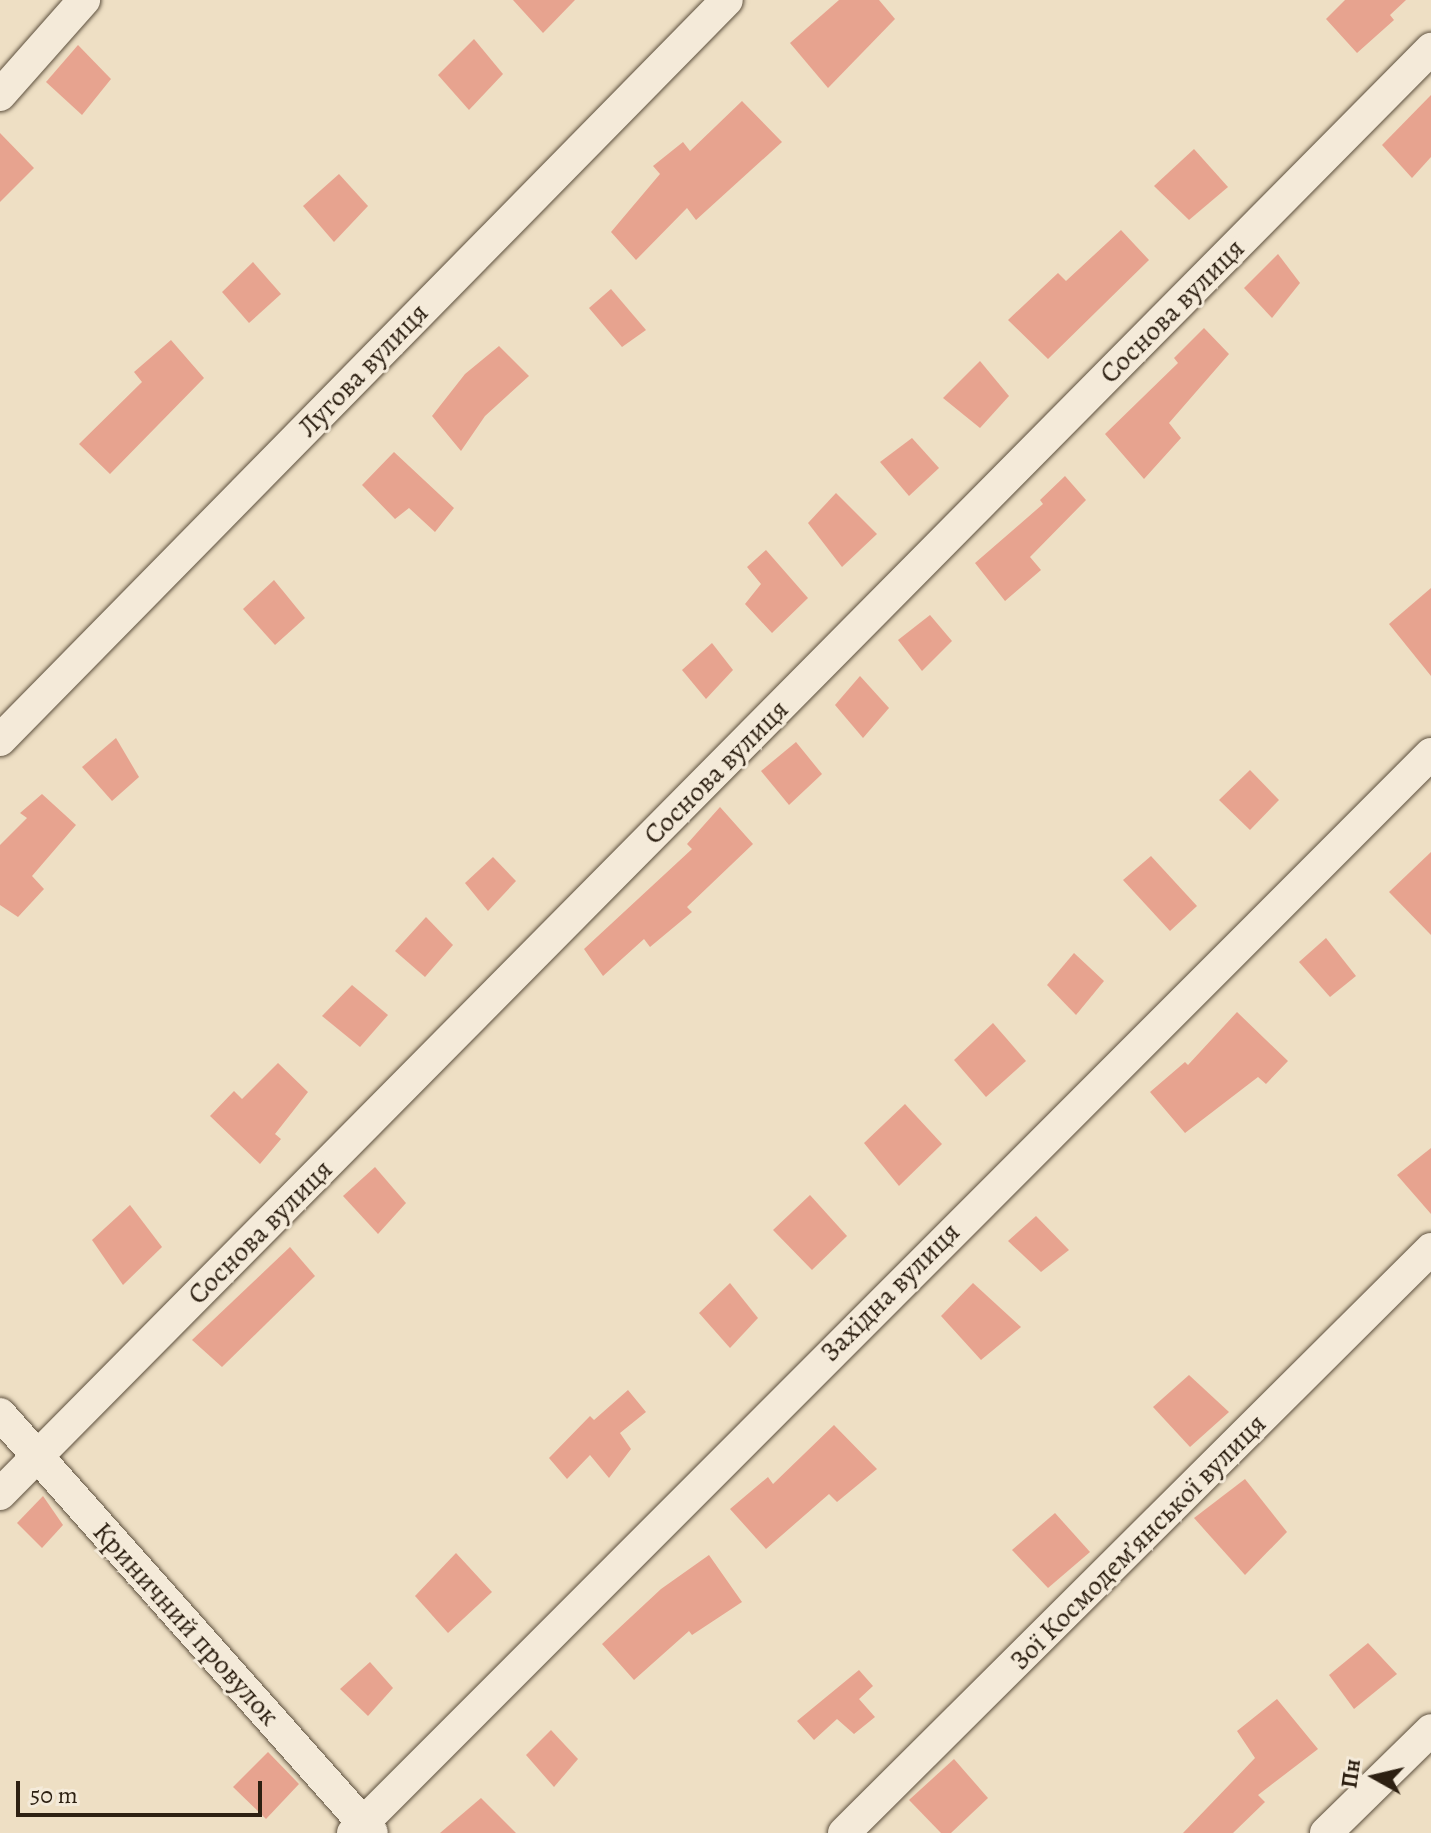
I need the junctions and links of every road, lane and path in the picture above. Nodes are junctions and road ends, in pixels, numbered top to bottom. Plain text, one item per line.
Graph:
1 (84, 0) edge
2 (727, 0) edge
3 (1431, 49) edge
4 (0, 95) edge
5 (0, 740) edge
6 (1431, 754) edge
7 (1431, 1249) edge
8 (0, 1414) edge
9 (37, 1457) junction
10 (0, 1494) edge
11 (1431, 1730) edge
12 (363, 1829) edge
13 (844, 1833) edge
14 (1326, 1833) edge

1 - 4 street
2 - 5 street, Лугова вулиця
3 - 9 street, Соснова вулиця
6 - 12 street, Західна вулиця
7 - 13 street, Зої Космодем’янської вулиця
8 - 9 street, Криничний провулок
9 - 10 street, Соснова вулиця
9 - 12 street, Криничний провулок
11 - 14 street

